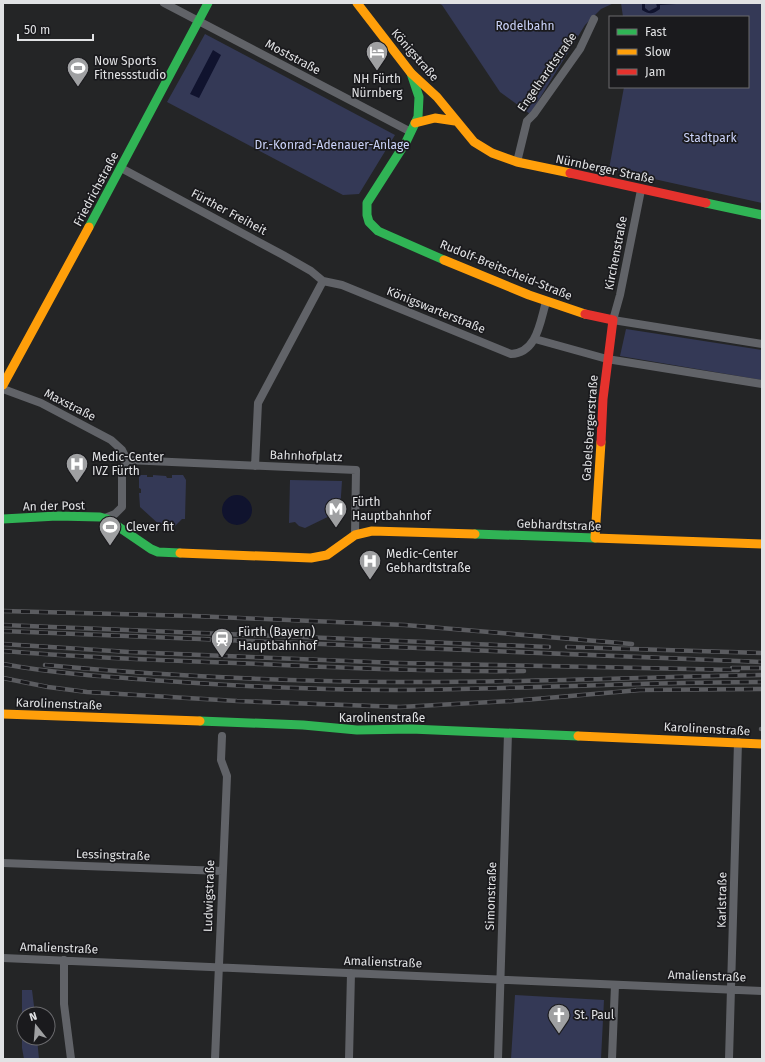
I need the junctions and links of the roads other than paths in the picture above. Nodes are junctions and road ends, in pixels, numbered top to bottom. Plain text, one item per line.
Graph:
1 (164, 3) edge
2 (208, 3) edge
3 (357, 3) edge
4 (594, 19) dead end
5 (199, 22) junction
6 (411, 73) junction
7 (455, 121) junction
8 (415, 123) junction
9 (411, 132) junction
10 (517, 162) junction
11 (121, 168) junction
12 (641, 190) junction
13 (762, 215) edge
14 (323, 281) junction
15 (546, 302) junction
16 (613, 320) junction
17 (535, 339) junction
18 (762, 344) edge
19 (607, 359) junction
20 (762, 384) edge
21 (3, 385) edge
22 (3, 389) edge
23 (127, 460) junction
24 (255, 466) junction
25 (105, 518) junction
26 (3, 520) edge
27 (355, 535) junction
28 (595, 538) junction
29 (762, 544) edge
30 (3, 714) edge
31 (508, 733) junction
32 (222, 736) dead end
33 (738, 742) junction
34 (762, 744) edge
35 (3, 863) edge
36 (222, 871) junction
37 (3, 958) edge
38 (64, 960) junction
39 (218, 967) junction
40 (351, 973) junction
41 (501, 979) junction
42 (615, 985) junction
43 (732, 989) junction
44 (762, 990) edge
45 (71, 1059) edge
46 (215, 1059) edge
47 (348, 1059) edge
48 (498, 1059) edge
49 (612, 1059) edge
50 (729, 1059) edge

1 - 5 street, Moststraße
2 - 5 main road, Friedrichstraße
3 - 6 main road, Königstraße
4 - 10 street, Engelhardtstraße
5 - 9 street, Moststraße
5 - 11 main road, Friedrichstraße
6 - 7 main road, Königstraße
6 - 8 main road
7 - 8 main road
7 - 10 main road, Nürnberger Straße
8 - 9 main road
9 - 15 main road, Rudolf-Breitscheid-Straße
10 - 12 main road, Nürnberger Straße
11 - 14 street, Fürther Freiheit
11 - 21 main road, Friedrichstraße
12 - 13 main road, Nürnberger Straße
12 - 16 street, Kirchenstraße
14 - 17 street, Königswarterstraße
14 - 24 street
15 - 16 main road, Rudolf-Breitscheid-Straße
15 - 17 street, Königswarterstraße
16 - 18 street, Rudolf-Breitscheid-Straße
16 - 19 main road, Gabelsbergerstraße
17 - 19 street
19 - 20 street
19 - 28 main road, Gabelsbergerstraße
22 - 23 street, Maxstraße
23 - 24 street, Bahnhofplatz
23 - 25 street
24 - 27 street, Bahnhofplatz
25 - 26 main road, An der Post
25 - 27 main road
27 - 28 main road, Gebhardtstraße
28 - 29 main road, Gebhardtstraße
30 - 31 main road, Karolinenstraße
31 - 33 main road, Karolinenstraße
31 - 41 street, Simonstraße
32 - 36 street, Ludwigstraße
33 - 34 main road, Karolinenstraße
33 - 43 street, Karlstraße
35 - 36 street, Lessingstraße
36 - 39 street, Ludwigstraße
37 - 38 street, Amalienstraße
38 - 39 street, Amalienstraße
38 - 45 street
39 - 40 street, Amalienstraße
39 - 46 street, Ludwigstraße
40 - 41 street, Amalienstraße
40 - 47 street
41 - 42 street, Amalienstraße
41 - 48 street, Simonstraße
42 - 43 street, Amalienstraße
42 - 49 street
43 - 44 street, Amalienstraße
43 - 50 street, Karlstraße

